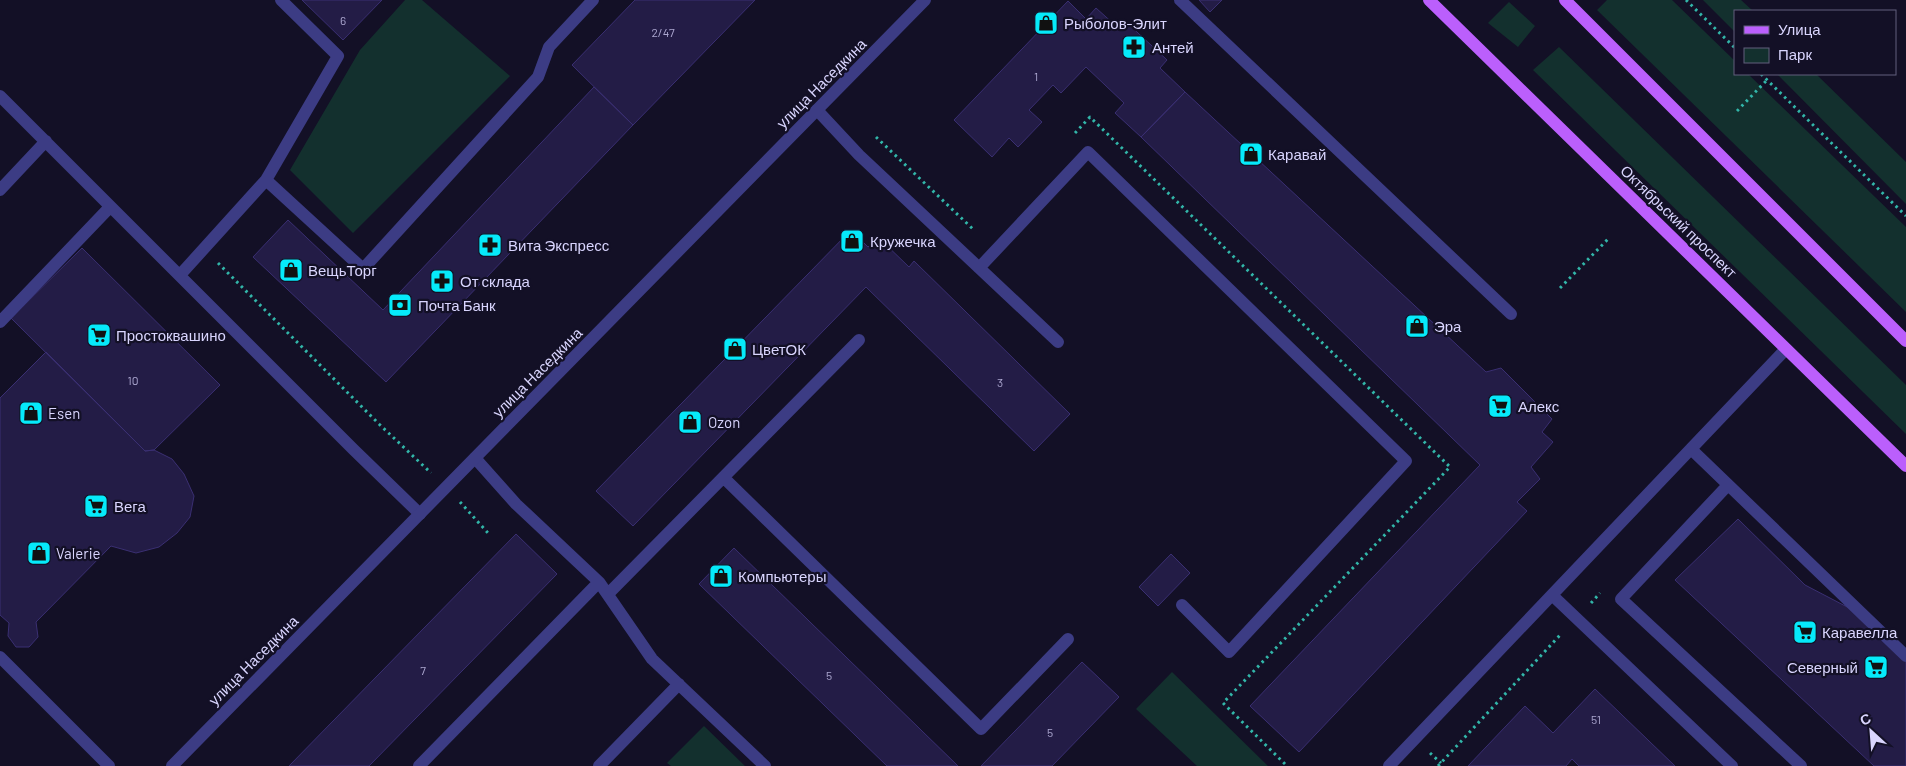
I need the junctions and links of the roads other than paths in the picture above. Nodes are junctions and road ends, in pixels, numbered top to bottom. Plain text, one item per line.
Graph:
1 (281, 0) edge
2 (925, 0) edge
3 (1180, 0) edge
4 (1429, 0) edge
5 (1565, 0) edge
6 (592, 1) edge
7 (0, 96) edge
8 (817, 110) junction
9 (46, 141) junction
10 (266, 180) junction
11 (0, 190) edge
12 (110, 207) junction
13 (979, 268) junction
14 (180, 275) junction
15 (1511, 314) dead end
16 (0, 322) edge
17 (859, 340) dead end
18 (1906, 341) edge
19 (1058, 342) dead end
20 (1786, 349) junction
21 (1691, 449) junction
22 (475, 458) junction
23 (1906, 466) edge
24 (724, 478) junction
25 (1728, 485) junction
26 (420, 514) junction
27 (599, 582) junction
28 (608, 594) junction
29 (1552, 595) junction
30 (1182, 605) dead end
31 (1068, 639) dead end
32 (1906, 656) edge
33 (0, 657) edge
34 (678, 684) junction
35 (109, 766) edge
36 (172, 766) edge
37 (419, 766) edge
38 (600, 766) edge
39 (765, 766) edge
40 (1389, 766) edge
41 (1732, 766) edge
42 (1801, 766) edge

1 - 10 street
2 - 8 street, улица Наседкина
3 - 15 street
4 - 20 main road, Октябрьский проспект
5 - 18 main road
6 - 10 street
7 - 9 street
8 - 13 street
8 - 22 street, улица Наседкина
9 - 11 street
9 - 12 street
10 - 14 street
12 - 14 street
12 - 16 street
13 - 19 street
13 - 30 street
14 - 26 street
17 - 24 street
20 - 21 street
20 - 23 main road, Октябрьский проспект
21 - 25 street
21 - 29 street
22 - 26 street, улица Наседкина
22 - 27 street
24 - 28 street
24 - 31 street
25 - 32 street
25 - 42 street
26 - 36 street, улица Наседкина
27 - 28 street
27 - 37 street
28 - 34 street
29 - 40 street
29 - 41 street
33 - 35 street
34 - 38 street
34 - 39 street

